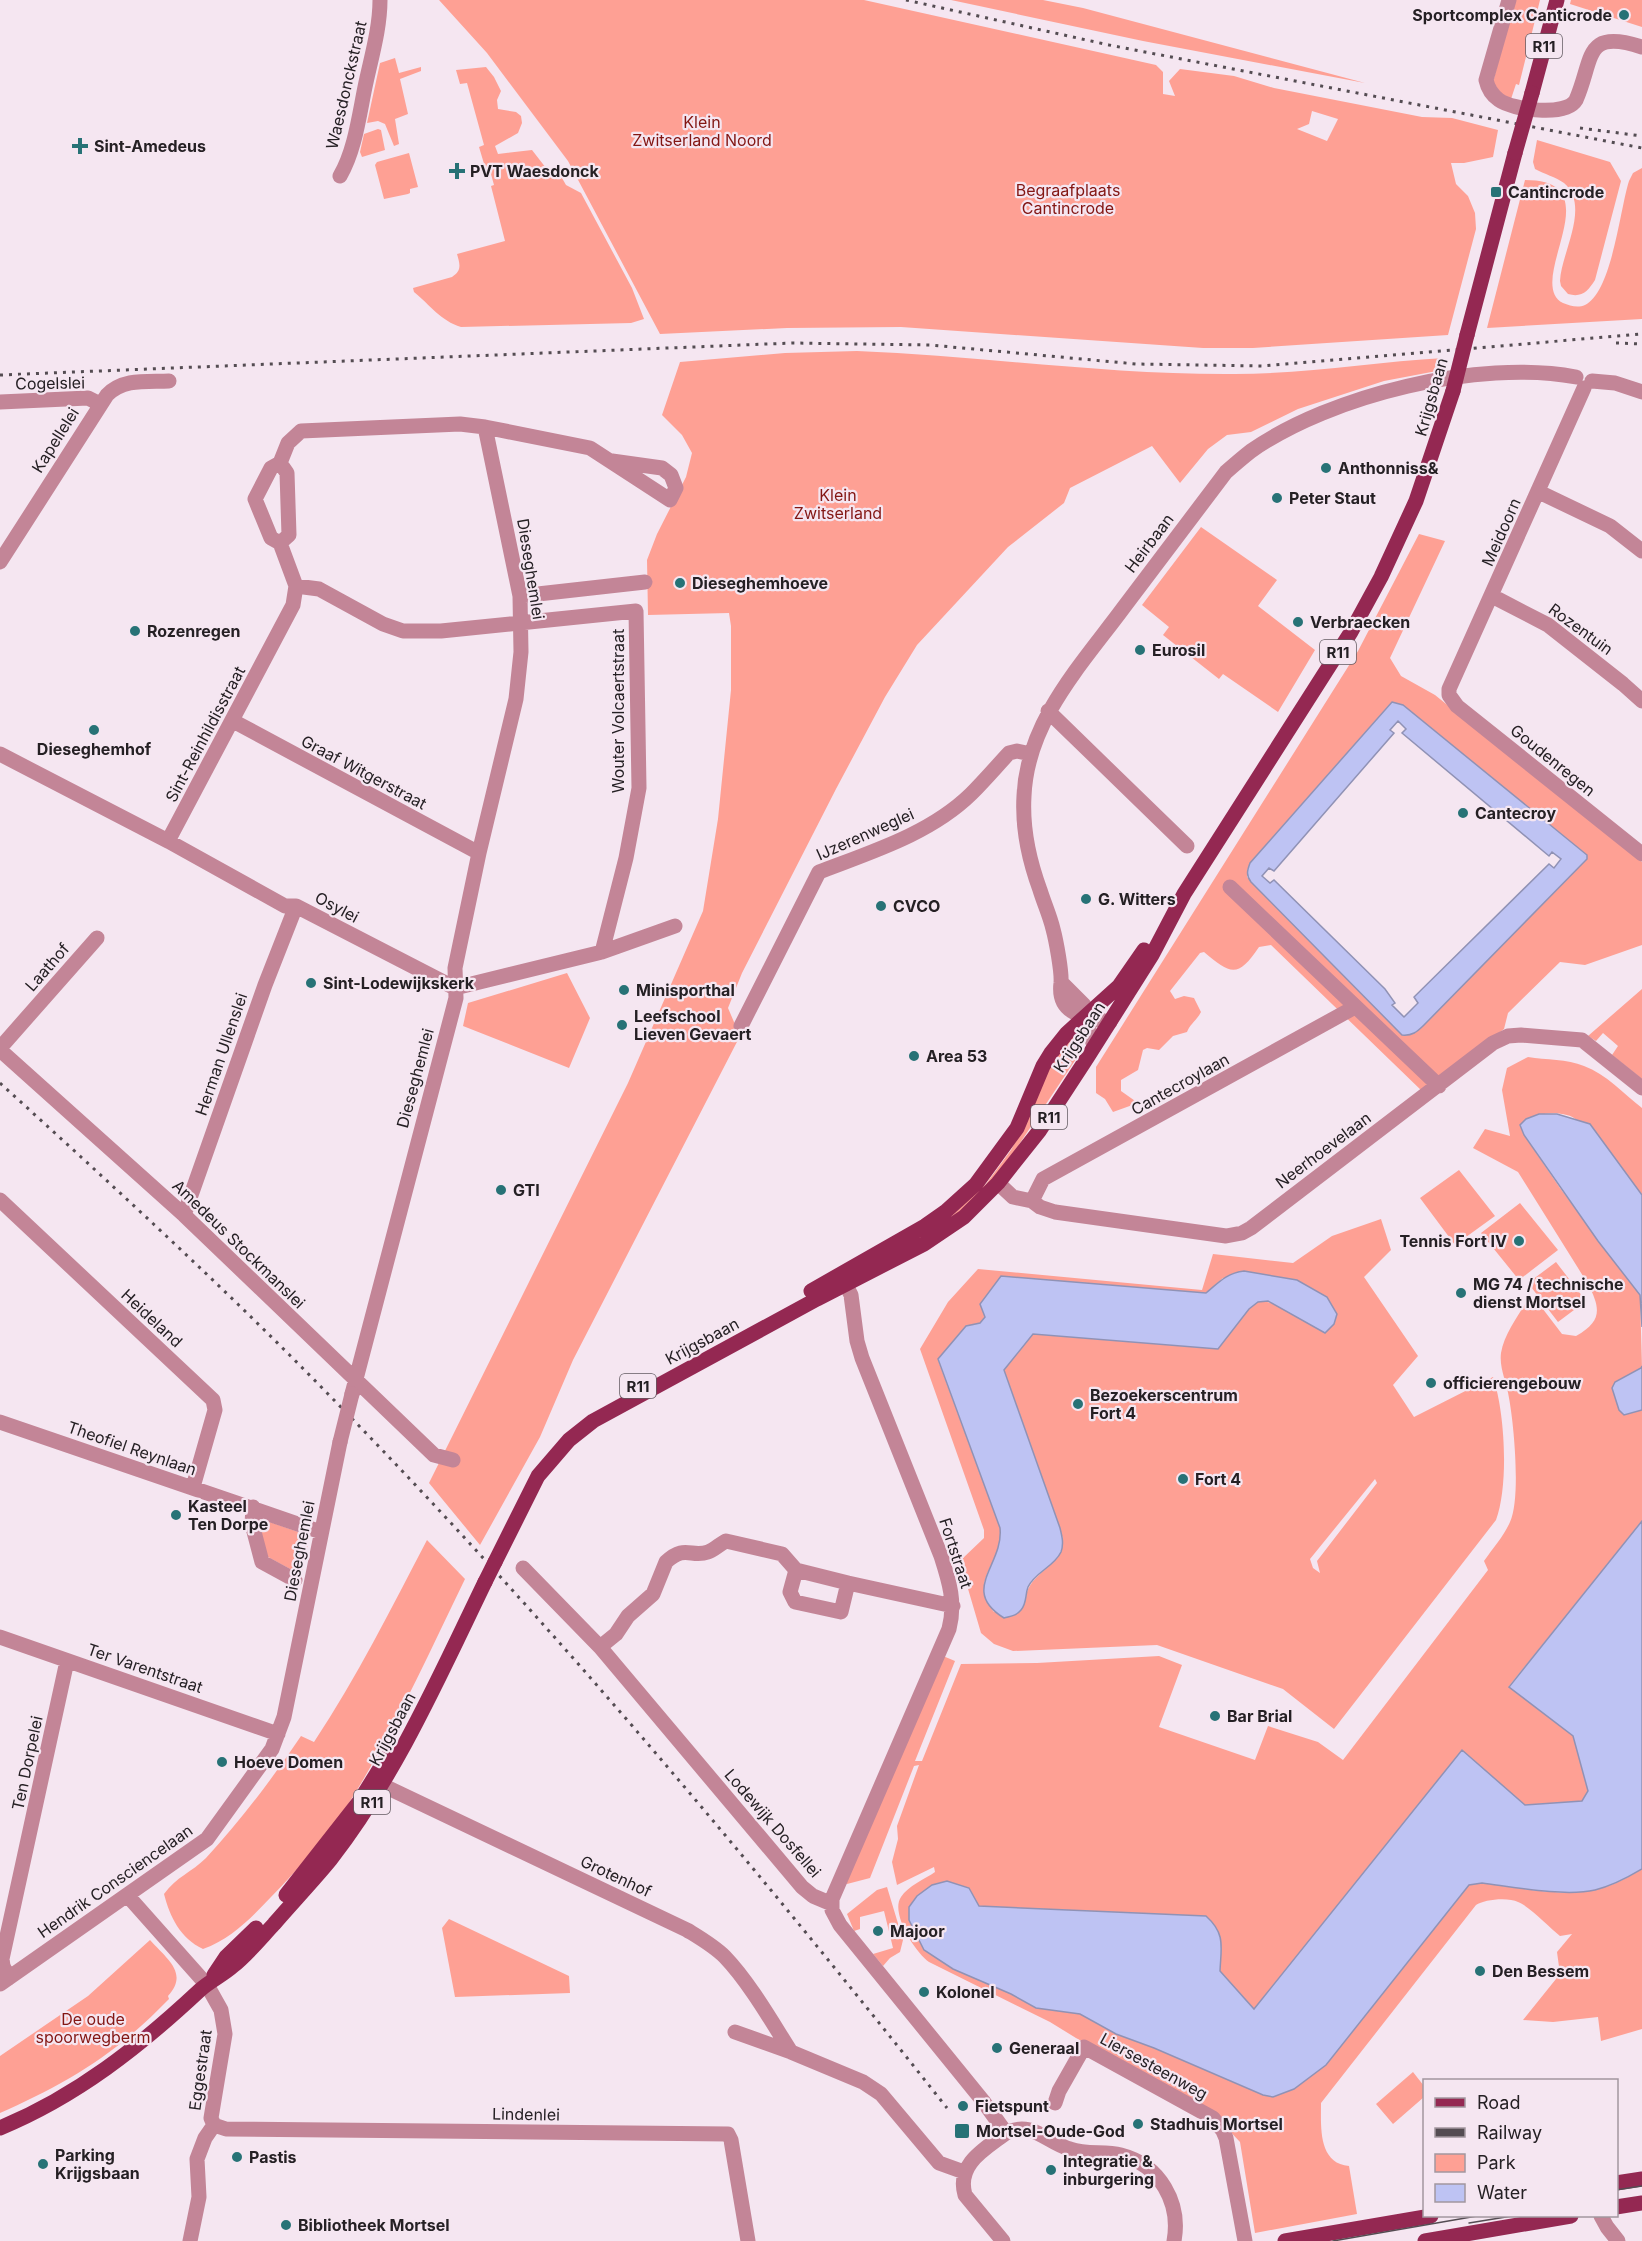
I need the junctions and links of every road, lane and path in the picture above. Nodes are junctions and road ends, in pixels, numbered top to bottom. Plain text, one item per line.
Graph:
1 (380, 0) edge
2 (1509, 0) edge
3 (1557, 0) edge
4 (1642, 47) edge
5 (340, 176) dead end
6 (169, 381) dead end
7 (1584, 382) junction
8 (1642, 392) edge
9 (0, 402) edge
10 (100, 404) junction
11 (485, 427) junction
12 (612, 461) dead end
13 (280, 463) junction
14 (1539, 492) junction
15 (280, 543) junction
16 (1642, 551) edge
17 (0, 562) edge
18 (645, 582) dead end
19 (296, 586) junction
20 (520, 596) junction
21 (1492, 596) junction
22 (522, 623) junction
23 (1449, 689) joint
24 (1640, 695) edge
25 (1048, 711) junction
26 (233, 721) junction
27 (0, 754) edge
28 (1031, 754) junction
29 (168, 841) junction
30 (1187, 846) dead end
31 (479, 853) junction
32 (1642, 854) edge
33 (1230, 887) dead end
34 (1184, 894) junction
35 (296, 906) junction
36 (675, 926) dead end
37 (97, 938) dead end
38 (602, 952) junction
39 (456, 988) junction
40 (1355, 1007) junction
41 (1085, 1017) junction
42 (1110, 1022) junction
43 (741, 1026) dead end
44 (1094, 1046) junction
45 (0, 1049) edge
46 (1438, 1086) junction
47 (1642, 1088) edge
48 (998, 1183) junction
49 (0, 1200) edge
50 (1032, 1201) junction
51 (184, 1215) junction
52 (844, 1280) junction
53 (353, 1387) junction
54 (0, 1422) edge
55 (453, 1460) dead end
56 (193, 1487) junction
57 (252, 1507) junction
58 (321, 1532) junction
59 (523, 1568) dead end
60 (796, 1570) junction
61 (482, 1578) junction
62 (295, 1580) dead end
63 (848, 1583) junction
64 (952, 1606) junction
65 (0, 1637) edge
66 (600, 1647) junction
67 (68, 1661) junction
68 (278, 1734) junction
69 (382, 1785) junction
70 (127, 1895) junction
71 (832, 1904) junction
72 (5, 1981) edge
73 (207, 1985) junction
74 (735, 2032) dead end
75 (791, 2052) junction
76 (1055, 2103) dead end
77 (214, 2125) junction
78 (0, 2128) edge
79 (1006, 2133) junction
80 (964, 2172) junction
81 (1642, 2179) edge
82 (1618, 2183) edge
83 (1642, 2203) edge
84 (1618, 2208) edge
85 (1425, 2217) edge
86 (1566, 2217) edge
87 (1602, 2217) edge
88 (1178, 2238) edge
89 (1454, 2239) edge
90 (190, 2241) edge
91 (748, 2241) edge
92 (1003, 2241) edge
93 (1245, 2241) edge
94 (1285, 2241) edge
95 (1425, 2241) edge
96 (1618, 2241) edge

1 - 5 street, Waesdonckstraat
2 - 4 street
3 - 34 main road, Krijgsbaan / R11, bridge
6 - 10 street, Kapellelei
7 - 8 street, Heirbaan
7 - 14 street, Meidoorn
7 - 25 street, Heirbaan
9 - 10 street, Cogelslei
10 - 17 street, Kapellelei
11 - 12 street
11 - 13 street
11 - 20 street, Dieseghemlei
13 - 15 street
13 - 15 street
14 - 16 street
14 - 21 street, Meidoorn
15 - 19 street
18 - 20 street
19 - 22 street
19 - 26 street, Sint-Reinhildisstraat
20 - 22 street, Dieseghemlei
21 - 23 street, Meidoorn
21 - 24 street, Rozentuin
22 - 31 street, Dieseghemlei
22 - 38 street, Wouter Volcaertstraat
23 - 32 street, Goudenregen
25 - 28 street, Heirbaan
25 - 30 street
26 - 29 street, Sint-Reinhildisstraat
26 - 31 street, Graaf Witgerstraat
27 - 29 street, Osylei
28 - 41 street, Heirbaan
28 - 43 street, IJzerenweglei
29 - 35 street, Osylei
31 - 39 street, Dieseghemlei
33 - 40 street
34 - 41 main road, Krijgsbaan / R11
34 - 42 main road, Krijgsbaan / R11
35 - 39 street, Osylei
35 - 51 street, Herman Ullenslei
36 - 38 street
37 - 45 street, Laathof
38 - 39 street
39 - 53 street, Dieseghemlei
40 - 46 street
40 - 50 street, Cantecroylaan
41 - 42 street
41 - 44 street, Heirbaan
41 - 52 main road, Krijgsbaan / R11
42 - 44 main road, Krijgsbaan / R11
44 - 48 main road, Krijgsbaan / R11
45 - 51 street, Amedeus Stockmanslei
46 - 47 street, Neerhoevelaan
46 - 50 street, Neerhoevelaan
48 - 50 street, Neerhoevelaan
48 - 52 main road, Krijgsbaan / R11
49 - 56 street, Heideland
51 - 53 street, Amedeus Stockmanslei
52 - 61 main road, Krijgsbaan / R11
52 - 64 street, Fortstraat
53 - 55 street, Amedeus Stockmanslei
53 - 58 street, Dieseghemlei, bridge
54 - 56 street, Theofiel Reynlaan
56 - 57 street, Theofiel Reynlaan
57 - 58 street, Theofiel Reynlaan
57 - 62 street
58 - 68 street, Dieseghemlei
59 - 66 street, Lodewijk Dosfellei
60 - 63 street
60 - 63 street
60 - 66 street
61 - 69 main road, Krijgsbaan / R11
61 - 73 main road, Krijgsbaan / R11
63 - 64 street
64 - 71 street, Fortstraat
65 - 67 street, Ter Varentstraat
66 - 71 street, Lodewijk Dosfellei
67 - 68 street, Ter Varentstraat
67 - 72 street, Ten Dorpelei
68 - 70 street, Hendrik Consciencelaan
69 - 73 main road, Krijgsbaan / R11
69 - 75 street, Grotenhof
70 - 72 street, Hendrik Consciencelaan
70 - 73 street, Eggestraat
71 - 79 street
73 - 77 street, Eggestraat
73 - 78 main road, Krijgsbaan / R11
74 - 75 street
75 - 80 street
76 - 93 street, Liersesteenweg
77 - 90 street, Eggestraat
77 - 91 street, Lindenlei
79 - 80 street
79 - 88 street
80 - 92 street
81 - 82 main road
83 - 84 main road
85 - 94 main road
86 - 89 main road
87 - 96 street
89 - 95 main road

